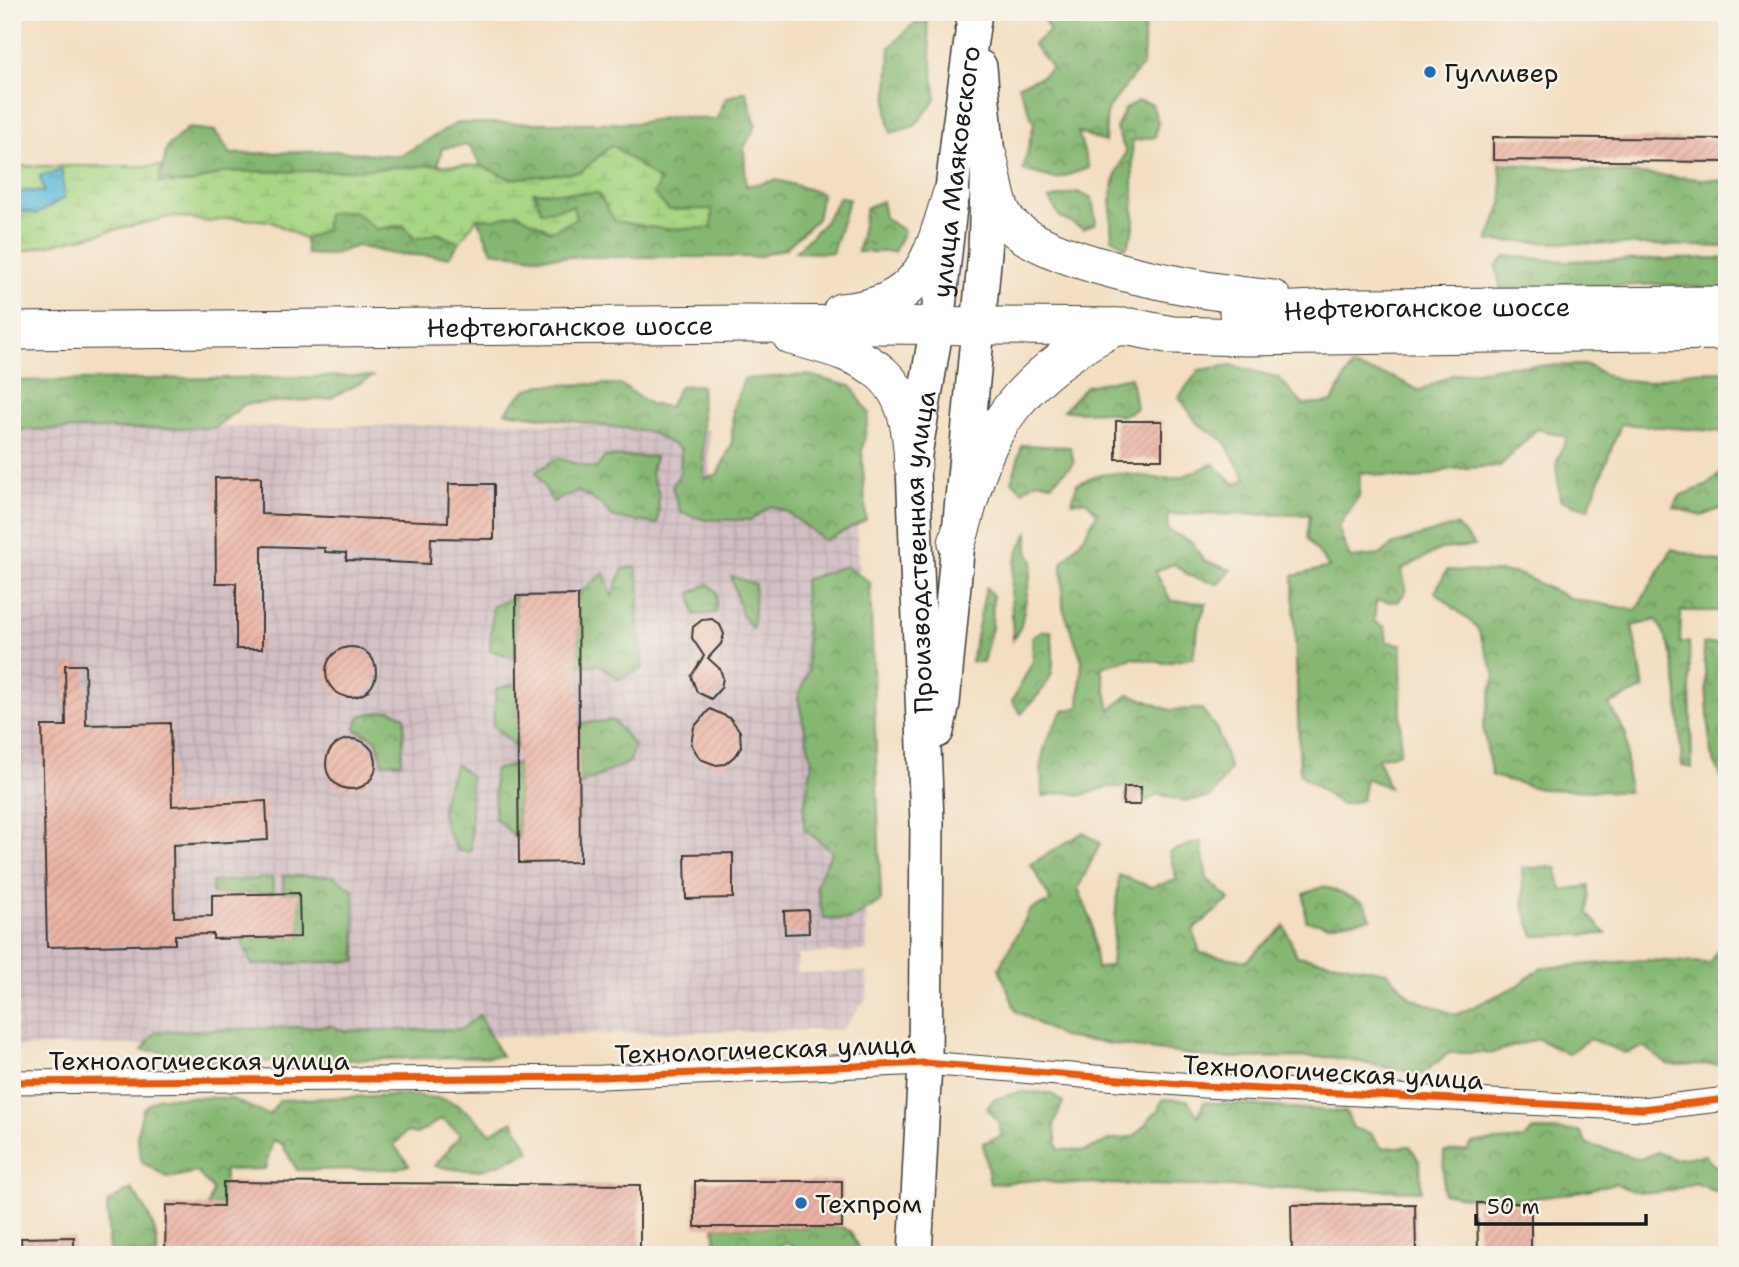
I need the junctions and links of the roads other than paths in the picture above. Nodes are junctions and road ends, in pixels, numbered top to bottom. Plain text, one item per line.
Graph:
1 (975, 16) edge
2 (988, 156) junction
3 (951, 195) junction
4 (1727, 305) edge
5 (1354, 307) junction
6 (746, 324) junction
7 (937, 325) junction
8 (975, 326) junction
9 (1123, 327) junction
10 (12, 331) edge
11 (1727, 331) edge
12 (914, 466) junction
13 (957, 543) junction
14 (926, 781) junction
15 (925, 1063) junction
16 (12, 1082) edge
17 (1727, 1099) edge
18 (915, 1255) edge

1 - 2 main road, улица Маяковского
1 - 3 main road, улица Маяковского
2 - 5 main road
2 - 8 main road, улица Маяковского
3 - 6 main road
3 - 7 main road, улица Маяковского
4 - 5 main road, Нефтеюганское шоссе
5 - 9 main road, Нефтеюганское шоссе
6 - 7 main road, Нефтеюганское шоссе
6 - 10 main road, Нефтеюганское шоссе
6 - 12 main road
7 - 8 main road, Нефтеюганское шоссе
7 - 12 main road, Производственная улица
8 - 9 main road, Нефтеюганское шоссе
8 - 13 main road, Производственная улица
9 - 11 main road, Нефтеюганское шоссе
9 - 13 main road
12 - 14 main road, Производственная улица
13 - 14 main road, Производственная улица
14 - 15 main road, Производственная улица
15 - 16 street, Технологическая улица
15 - 17 street, Технологическая улица
15 - 18 main road, Производственная улица

